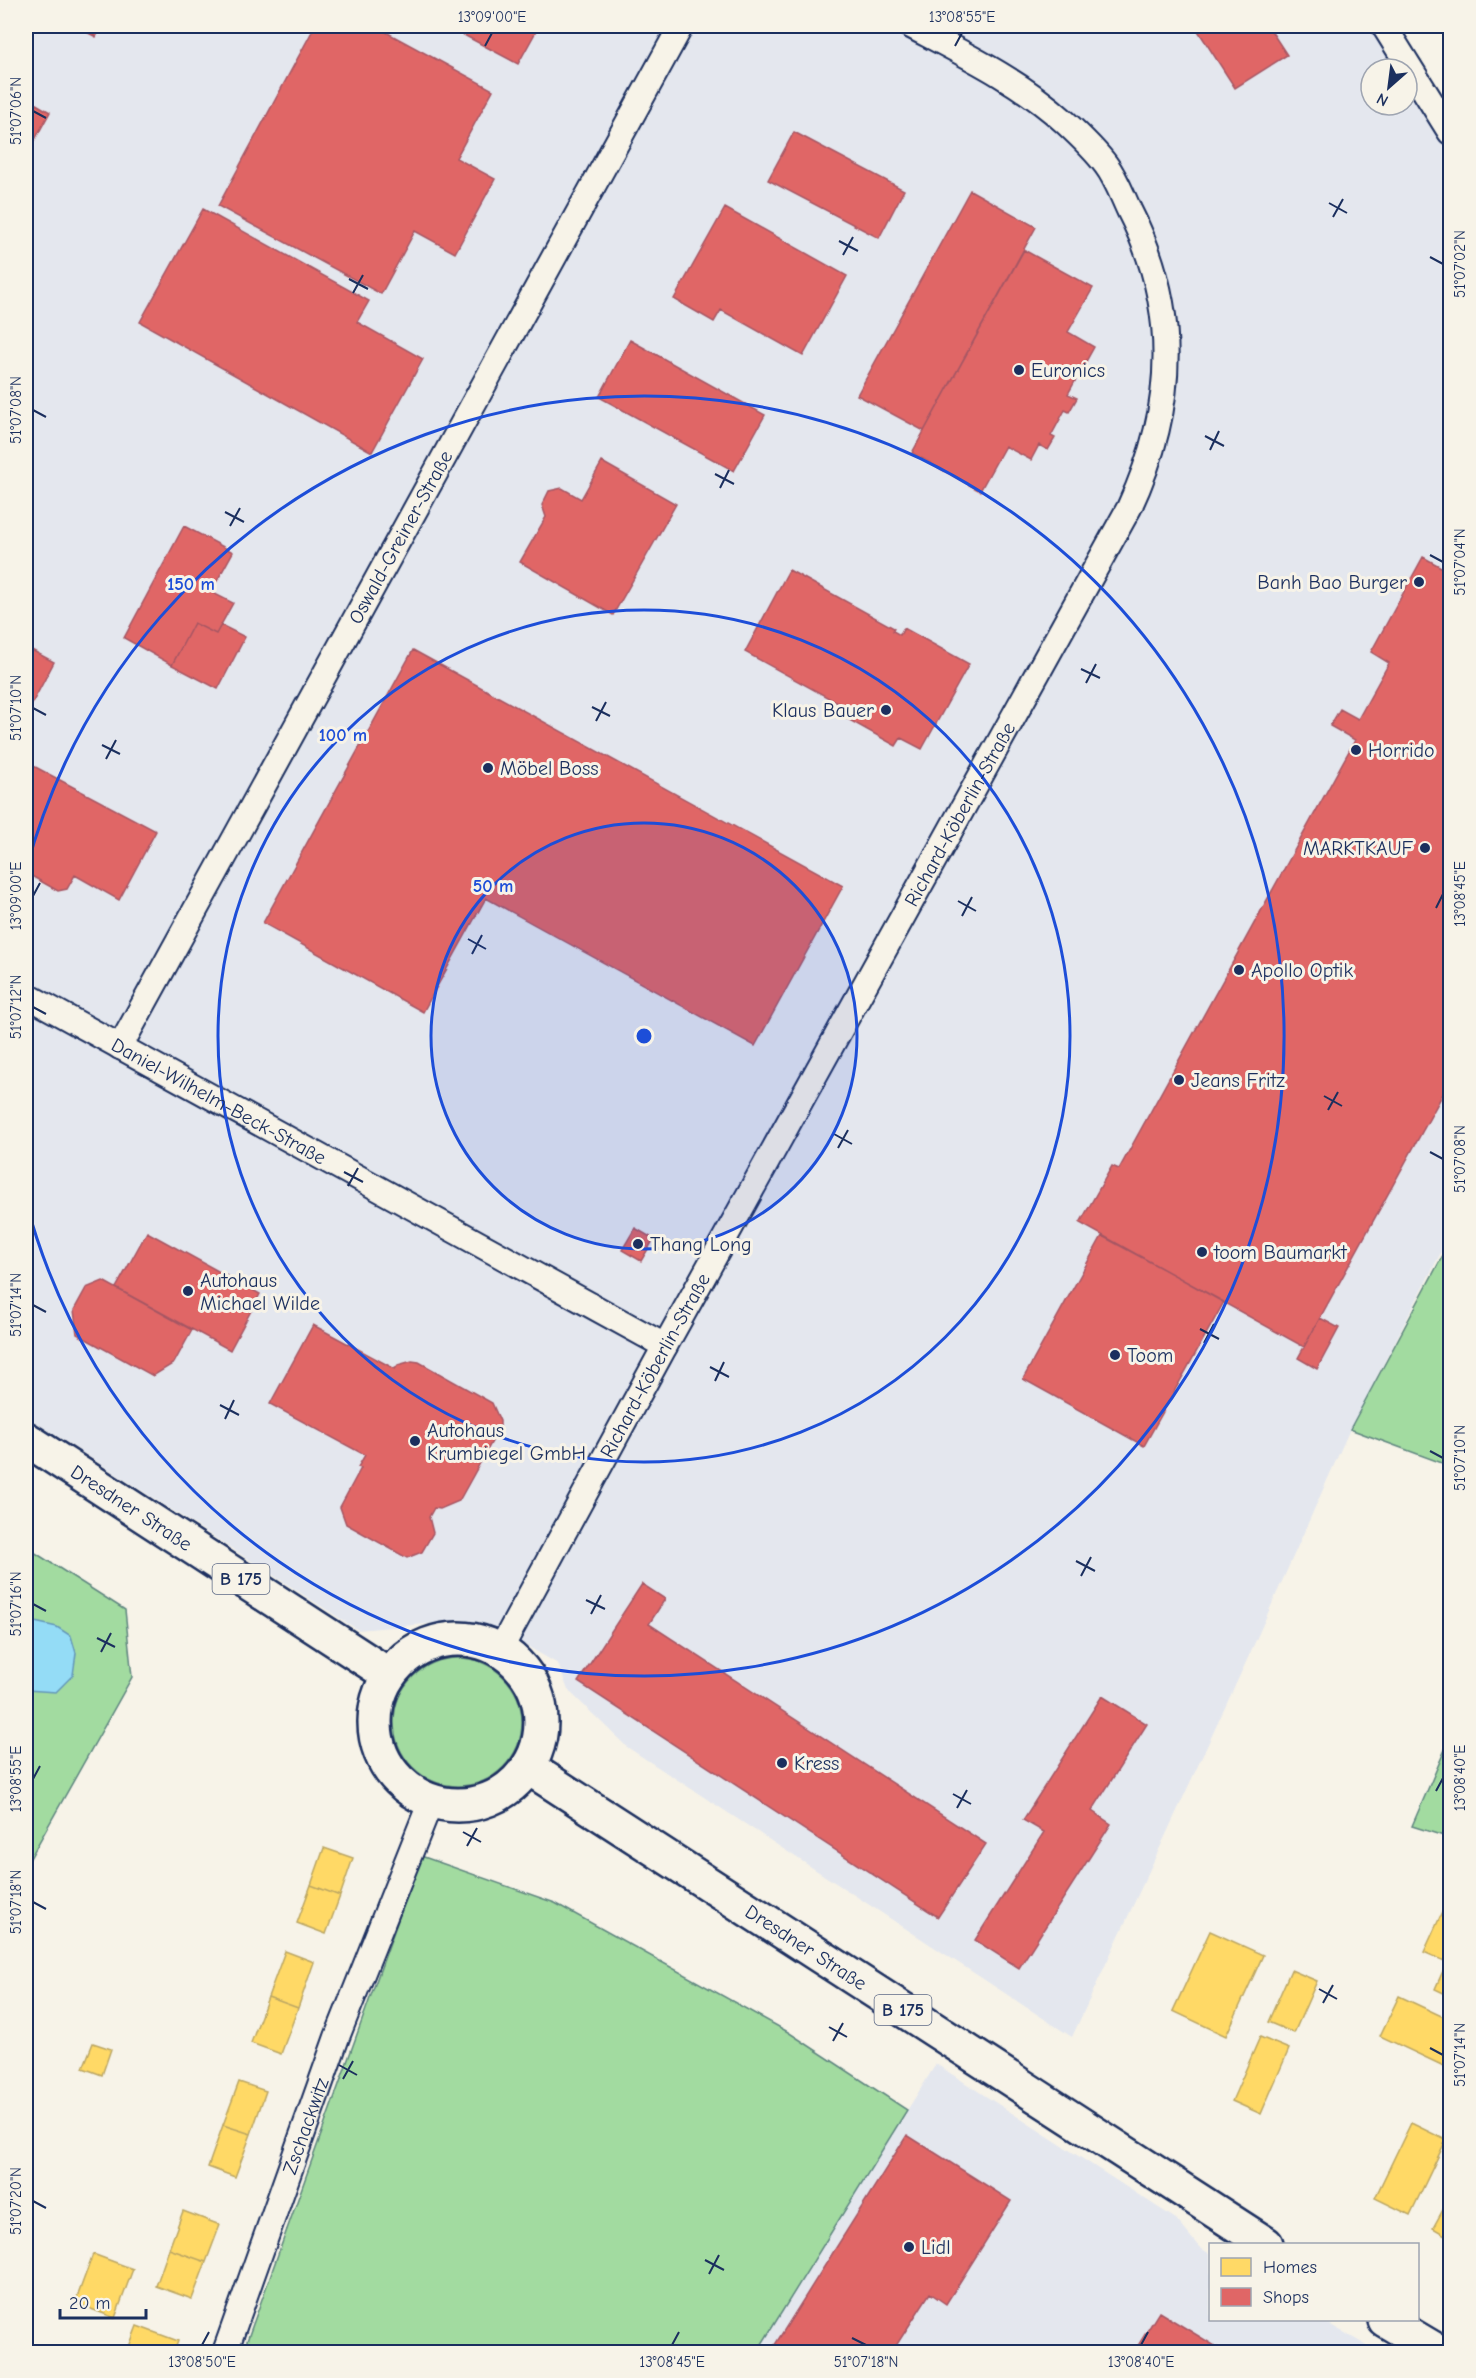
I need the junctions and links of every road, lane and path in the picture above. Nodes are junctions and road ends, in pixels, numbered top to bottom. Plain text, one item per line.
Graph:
1 (681, 26) edge
2 (911, 26) edge
3 (1384, 26) edge
4 (1450, 132) edge
5 (26, 995) edge
6 (120, 1047) junction
7 (665, 1346) junction
8 (26, 1439) edge
9 (500, 1650) junction
10 (389, 1675) junction
11 (529, 1768) junction
12 (431, 1801) junction
13 (1264, 2243) edge
14 (1388, 2321) edge
15 (225, 2352) edge
16 (1439, 2352) edge

1 - 6 street, Oswald-Greiner-Straße
2 - 7 street, Richard-Köberlin-Straße
3 - 4 street
5 - 6 street, Daniel-Wilhelm-Beck-Straße
6 - 7 street, Daniel-Wilhelm-Beck-Straße
7 - 9 street, Richard-Köberlin-Straße
8 - 10 main road, Dresdner Straße / B 175
9 - 10 main road
9 - 11 main road
10 - 12 main road
11 - 12 main road
11 - 13 main road, Dresdner Straße / B 175
12 - 15 street, Zschackwitz
14 - 16 main road

